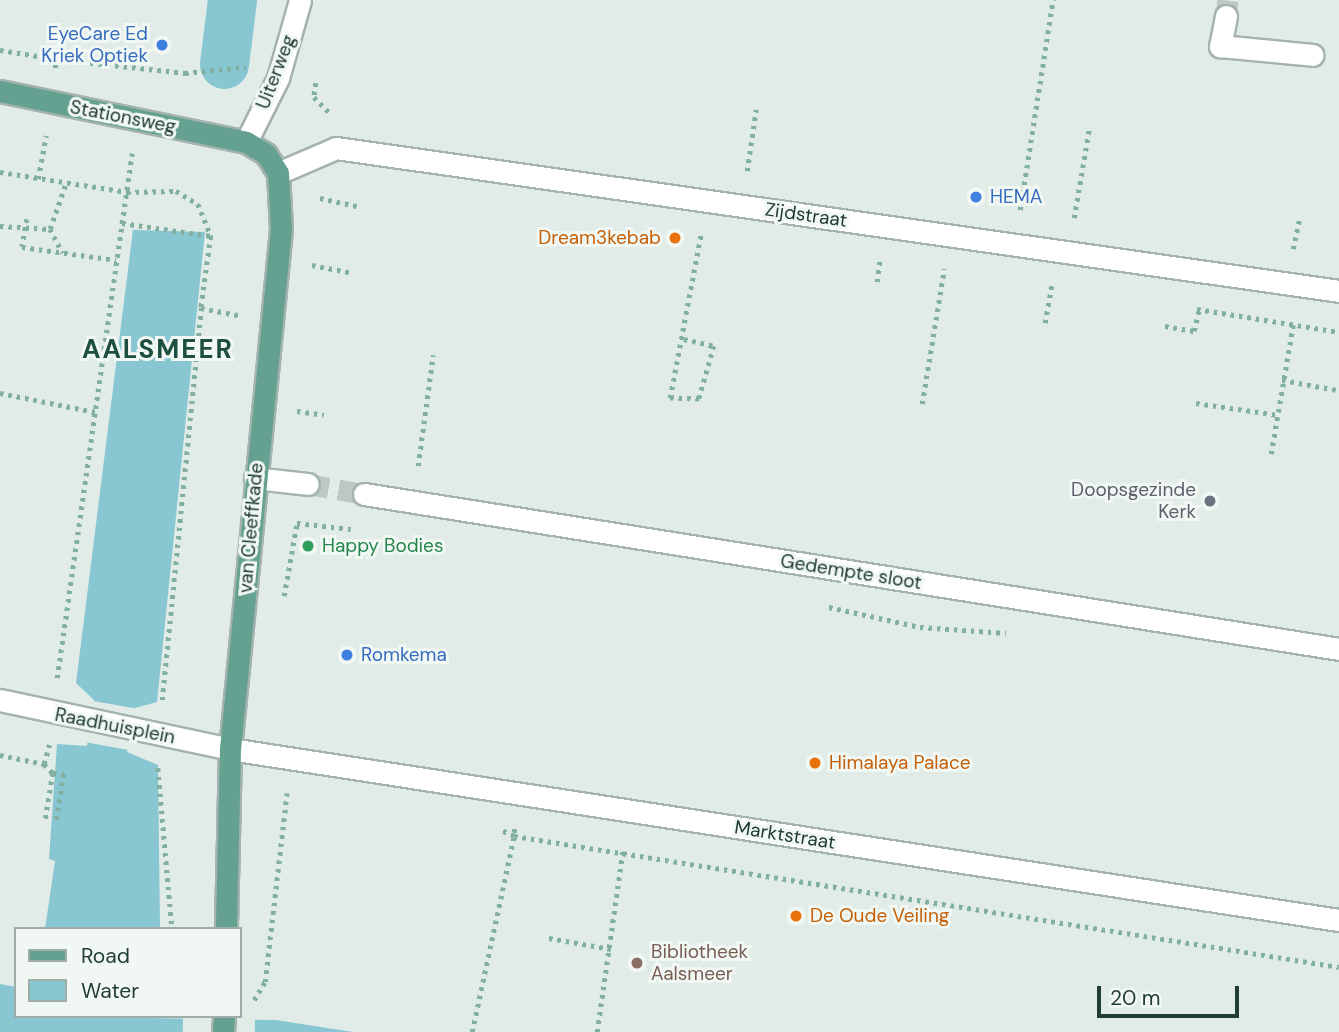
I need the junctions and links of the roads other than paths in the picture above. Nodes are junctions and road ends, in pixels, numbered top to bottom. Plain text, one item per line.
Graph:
1 (300, 0) edge
2 (1226, 16) tunnel mouth
3 (1313, 55) dead end
4 (0, 91) edge
5 (246, 142) junction
6 (278, 173) junction
7 (1339, 292) edge
8 (255, 478) junction
9 (308, 484) tunnel mouth
10 (364, 494) tunnel mouth
11 (1339, 649) edge
12 (0, 700) edge
13 (230, 749) junction
14 (1339, 920) edge
15 (226, 927) edge

1 - 5 street, Uiterweg
2 - 3 street
4 - 5 main road, Stationsweg
5 - 6 main road
6 - 7 street, Zijdstraat
6 - 8 main road, van Cleeffkade
8 - 9 street
8 - 13 main road, van Cleeffkade
10 - 11 street, Gedempte sloot
12 - 13 street, Raadhuisplein
13 - 14 street, Marktstraat
13 - 15 main road, van Cleeffkade

